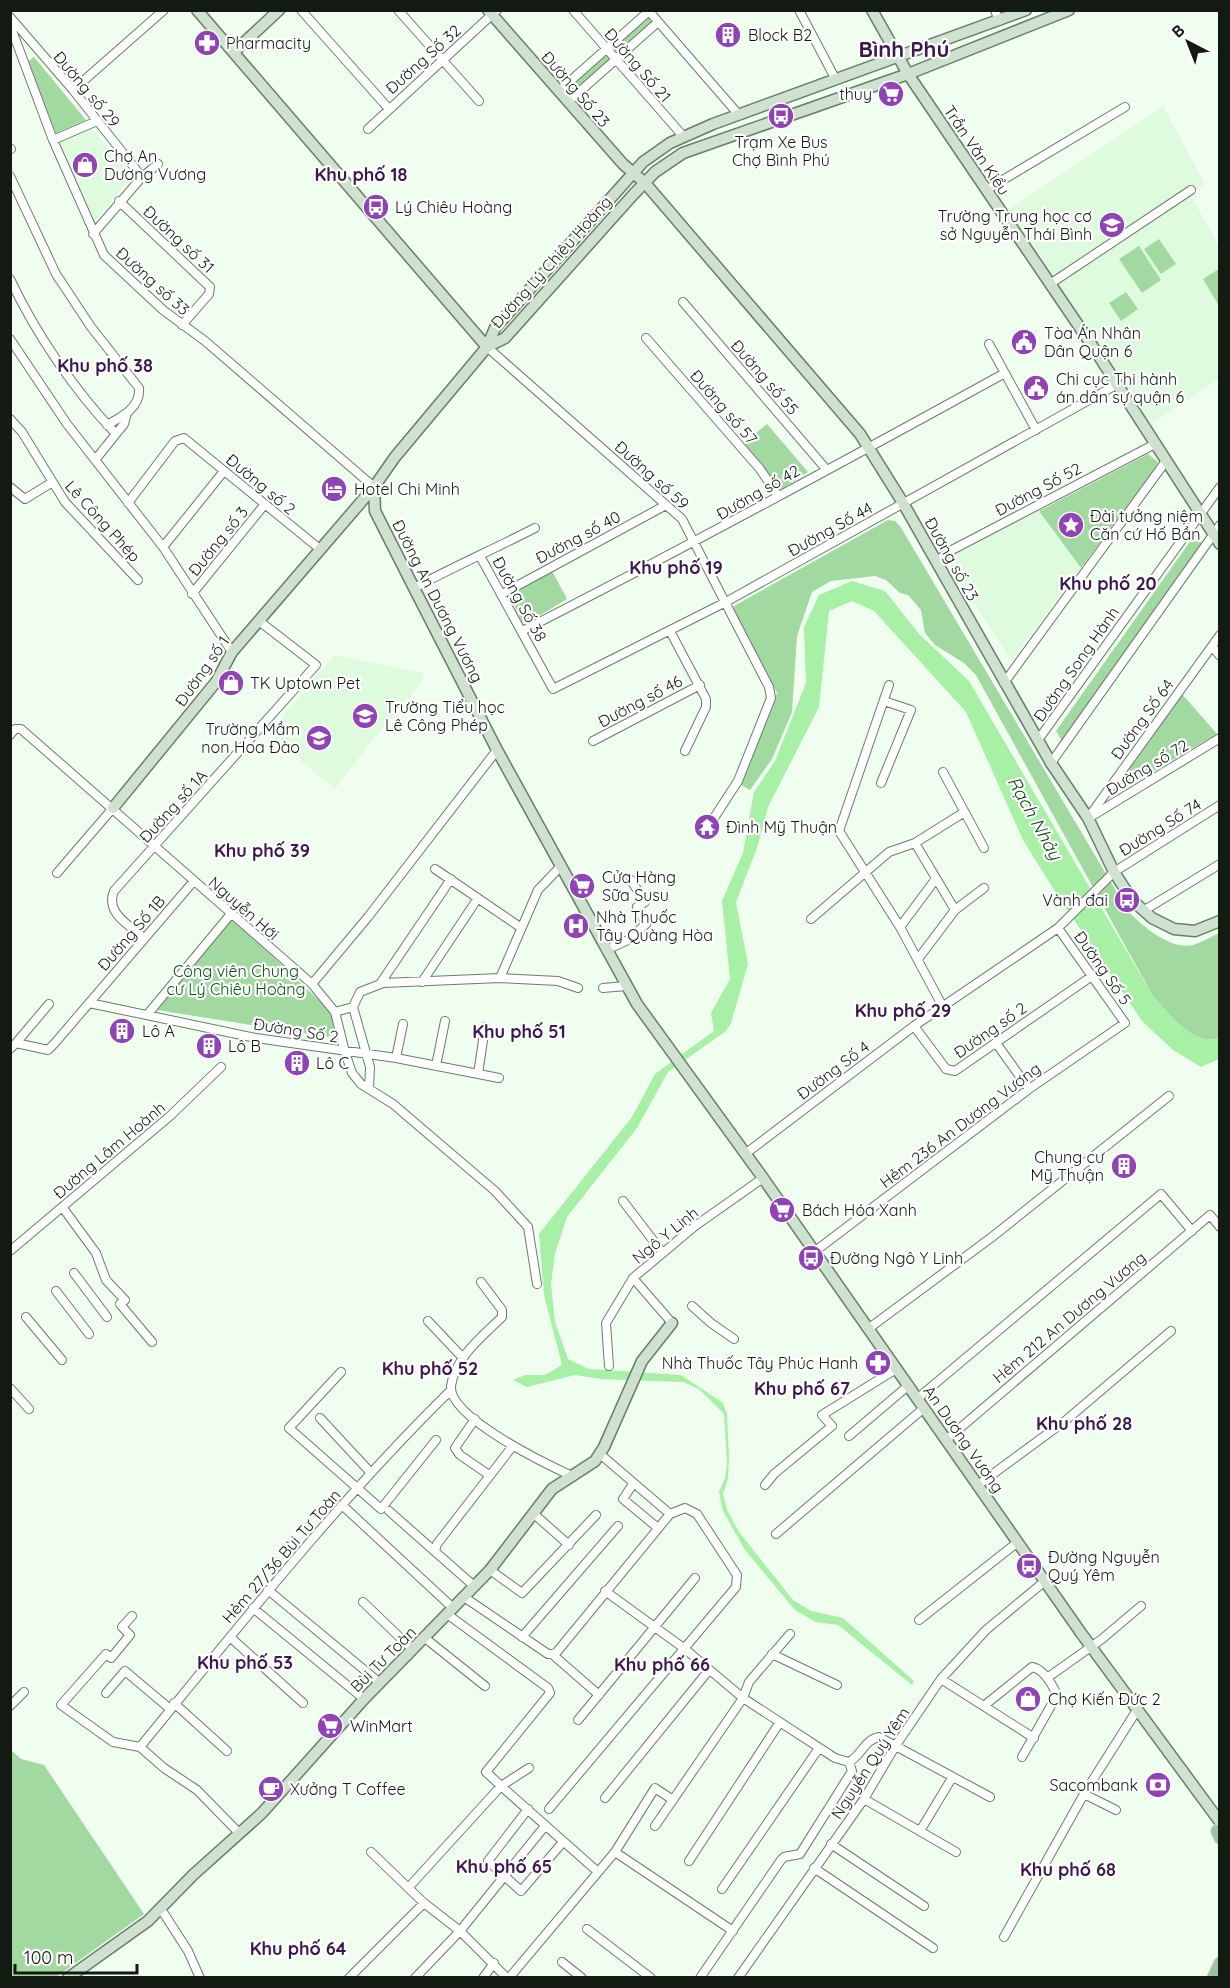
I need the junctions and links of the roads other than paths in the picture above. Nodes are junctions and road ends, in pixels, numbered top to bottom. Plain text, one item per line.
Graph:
1 (164, 10) edge
2 (196, 10) edge
3 (279, 10) edge
4 (301, 10) edge
5 (398, 10) edge
6 (573, 10) edge
7 (799, 10) edge
8 (872, 10) edge
9 (1026, 10) edge
10 (1069, 10) edge
11 (648, 11) edge
12 (492, 12) edge
13 (997, 16) edge
14 (10, 17) edge
15 (658, 22) junction
16 (10, 26) edge
17 (607, 49) junction
18 (234, 52) junction
19 (443, 59) junction
20 (616, 59) junction
21 (899, 59) junction
22 (908, 74) junction
23 (836, 80) junction
24 (74, 90) junction
25 (559, 91) junction
26 (479, 101) dead end
27 (568, 102) junction
28 (1125, 107) dead end
29 (389, 109) junction
30 (739, 115) junction
31 (97, 121) junction
32 (368, 129) dead end
33 (683, 136) junction
34 (53, 140) junction
35 (158, 165) dead end
36 (633, 172) junction
37 (10, 176) edge
38 (142, 177) junction
39 (645, 183) junction
40 (986, 190) junction
41 (1191, 190) dead end
42 (119, 201) junction
43 (93, 234) junction
44 (10, 279) edge
45 (1050, 284) junction
46 (683, 302) dead end
47 (182, 325) junction
48 (645, 338) dead end
49 (10, 339) edge
50 (989, 344) dead end
51 (487, 346) junction
52 (1005, 373) junction
53 (1116, 385) junction
54 (127, 413) junction
55 (10, 419) edge
56 (107, 425) junction
57 (1036, 430) junction
58 (116, 434) junction
59 (1155, 444) junction
60 (868, 448) junction
61 (95, 460) junction
62 (1166, 461) junction
63 (826, 469) junction
64 (224, 471) junction
65 (51, 483) junction
66 (10, 487) edge
67 (374, 487) junction
68 (1220, 488) edge
69 (778, 496) junction
70 (128, 503) junction
71 (903, 503) junction
72 (265, 504) junction
73 (666, 505) junction
74 (1200, 513) junction
75 (535, 528) dead end
76 (1216, 529) edge
77 (694, 543) junction
78 (1220, 544) edge
79 (163, 547) junction
80 (321, 550) junction
81 (480, 556) junction
82 (936, 562) junction
83 (138, 580) dead end
84 (414, 588) junction
85 (192, 594) junction
86 (502, 594) junction
87 (724, 603) junction
88 (259, 621) junction
89 (522, 631) junction
90 (670, 631) junction
91 (1220, 635) edge
92 (1212, 646) junction
93 (232, 652) junction
94 (1220, 657) edge
95 (1004, 683) junction
96 (700, 685) junction
97 (889, 685) dead end
98 (553, 689) joint
99 (884, 701) junction
100 (11, 734) edge
101 (1220, 738) edge
102 (1038, 740) junction
103 (593, 741) dead end
104 (497, 750) junction
105 (685, 751) dead end
106 (1051, 763) junction
107 (943, 772) dead end
108 (881, 783) dead end
109 (1220, 805) edge
110 (113, 808) junction
111 (963, 813) junction
112 (1088, 818) junction
113 (712, 820) dead end
114 (915, 843) junction
115 (154, 848) junction
116 (984, 848) dead end
117 (1220, 864) edge
118 (561, 866) junction
119 (435, 869) dead end
120 (867, 872) junction
121 (1114, 872) junction
122 (57, 873) dead end
123 (450, 879) junction
124 (631, 880) dead end
125 (935, 880) junction
126 (193, 882) junction
127 (984, 888) dead end
128 (478, 898) junction
129 (955, 910) junction
130 (1143, 911) junction
131 (230, 915) junction
132 (812, 920) dead end
133 (1220, 921) edge
134 (1061, 925) junction
135 (520, 927) junction
136 (900, 927) junction
137 (144, 938) junction
138 (606, 950) junction
139 (918, 959) junction
140 (1092, 976) junction
141 (500, 978) junction
142 (422, 982) junction
143 (312, 984) junction
144 (380, 984) junction
145 (626, 986) junction
146 (578, 988) dead end
147 (603, 988) dead end
148 (89, 1003) junction
149 (49, 1004) dead end
150 (353, 1007) junction
151 (943, 1007) junction
152 (335, 1012) junction
153 (147, 1015) junction
154 (445, 1021) dead end
155 (1125, 1023) joint
156 (403, 1024) dead end
157 (914, 1026) junction
158 (485, 1027) dead end
159 (996, 1043) junction
160 (13, 1046) edge
161 (345, 1052) junction
162 (366, 1054) junction
163 (396, 1058) junction
164 (436, 1066) junction
165 (221, 1067) dead end
166 (478, 1074) junction
167 (499, 1078) dead end
168 (691, 1078) joint
169 (369, 1089) junction
170 (1029, 1089) junction
171 (1169, 1096) dead end
172 (745, 1154) junction
173 (763, 1178) junction
174 (623, 1201) dead end
175 (63, 1208) junction
176 (1220, 1227) edge
177 (1192, 1231) junction
178 (10, 1251) edge
179 (662, 1251) junction
180 (814, 1252) junction
181 (74, 1273) dead end
182 (633, 1278) junction
183 (481, 1281) dead end
184 (537, 1284) dead end
185 (56, 1291) dead end
186 (692, 1306) dead end
187 (26, 1317) dead end
188 (107, 1317) dead end
189 (428, 1321) dead end
190 (672, 1323) joint
191 (868, 1329) junction
192 (1171, 1331) dead end
193 (89, 1334) dead end
194 (734, 1339) dead end
195 (152, 1342) dead end
196 (463, 1358) junction
197 (62, 1360) dead end
198 (609, 1366) dead end
199 (896, 1369) junction
200 (341, 1372) dead end
201 (909, 1385) junction
202 (10, 1388) edge
203 (451, 1390) junction
204 (921, 1403) junction
205 (29, 1409) dead end
206 (320, 1418) dead end
207 (475, 1419) junction
208 (849, 1436) dead end
209 (436, 1440) dead end
210 (946, 1440) junction
211 (512, 1447) junction
212 (600, 1454) junction
213 (371, 1473) junction
214 (489, 1475) junction
215 (572, 1476) junction
216 (633, 1484) junction
217 (765, 1485) dead end
218 (978, 1485) junction
219 (357, 1488) junction
220 (342, 1505) junction
221 (389, 1511) dead end
222 (534, 1514) junction
223 (670, 1514) junction
224 (596, 1515) dead end
225 (618, 1526) dead end
226 (658, 1528) junction
227 (776, 1534) dead end
228 (1018, 1542) junction
229 (569, 1545) junction
230 (435, 1551) junction
231 (490, 1570) junction
232 (695, 1578) dead end
233 (1045, 1581) junction
234 (474, 1586) junction
235 (268, 1590) junction
236 (605, 1591) junction
237 (464, 1597) junction
238 (363, 1602) dead end
239 (1141, 1606) dead end
240 (253, 1608) junction
241 (450, 1611) junction
242 (132, 1616) dead end
243 (919, 1620) dead end
244 (654, 1628) junction
245 (790, 1634) dead end
246 (230, 1637) junction
247 (522, 1637) junction
248 (425, 1638) junction
249 (1092, 1646) junction
250 (686, 1649) junction
251 (413, 1650) junction
252 (552, 1654) junction
253 (772, 1654) junction
254 (709, 1670) junction
255 (1047, 1678) junction
256 (941, 1679) junction
257 (380, 1683) junction
258 (837, 1685) dead end
259 (485, 1686) dead end
260 (24, 1692) dead end
261 (106, 1693) dead end
262 (599, 1695) junction
263 (743, 1698) junction
264 (364, 1699) junction
265 (303, 1703) dead end
266 (985, 1705) junction
267 (10, 1706) edge
268 (171, 1706) junction
269 (1137, 1710) junction
270 (578, 1720) dead end
271 (780, 1722) junction
272 (1034, 1738) junction
273 (896, 1745) junction
274 (140, 1747) junction
275 (819, 1748) junction
276 (228, 1751) dead end
277 (1023, 1757) dead end
278 (849, 1762) junction
279 (529, 1768) dead end
280 (952, 1778) junction
281 (501, 1786) junction
282 (1084, 1794) junction
283 (990, 1797) dead end
284 (605, 1798) dead end
285 (864, 1799) junction
286 (673, 1800) junction
287 (528, 1809) junction
288 (549, 1809) dead end
289 (1116, 1810) dead end
290 (545, 1826) junction
291 (655, 1826) dead end
292 (1218, 1828) edge
293 (920, 1831) junction
294 (239, 1833) junction
295 (563, 1842) junction
296 (831, 1845) junction
297 (371, 1852) dead end
298 (615, 1852) junction
299 (956, 1852) dead end
300 (689, 1861) dead end
301 (814, 1868) junction
302 (598, 1872) junction
303 (504, 1876) junction
304 (410, 1887) junction
305 (722, 1889) dead end
306 (424, 1903) junction
307 (924, 1906) dead end
308 (161, 1910) junction
309 (587, 1929) dead end
310 (460, 1931) junction
311 (733, 1931) junction
312 (1004, 1937) dead end
313 (933, 1948) dead end
314 (562, 1962) dead end
315 (494, 1963) junction
316 (1220, 1963) edge
317 (68, 1977) edge
318 (200, 1977) edge
319 (349, 1977) edge
320 (415, 1977) edge
321 (483, 1977) edge
322 (508, 1977) edge
323 (582, 1977) edge
324 (651, 1977) edge
325 (700, 1977) edge
326 (738, 1977) edge
327 (1213, 1977) edge

1 - 24 street
2 - 18 main road
3 - 18 main road
4 - 29 street
5 - 19 street
6 - 17 street, Đường Số 21
7 - 23 street
8 - 21 main road, Trần Văn Kiểu
9 - 13 main road, Đường Lý Chiêu Hoàng
10 - 22 main road, Đường Lý Chiêu Hoàng
11 - 15 street
11 - 17 street
12 - 19 street, Đường Số 32
12 - 25 main road, Đường Số 23
13 - 21 main road, Đường Lý Chiêu Hoàng
14 - 24 street, Đường số 29
15 - 20 street
15 - 30 street
16 - 34 street, Đường số 33
17 - 20 street, Đường Số 21
17 - 25 street
18 - 51 main road
19 - 26 street
19 - 29 street, Đường Số 32
20 - 27 street
20 - 33 street, Đường Số 21
21 - 22 main road, Trần Văn Kiểu
21 - 23 main road, Đường Lý Chiêu Hoàng
22 - 39 main road, Đường Lý Chiêu Hoàng
22 - 40 main road, Trần Văn Kiểu
23 - 30 main road, Đường Lý Chiêu Hoàng
24 - 31 street, Đường số 29
25 - 27 main road, Đường Số 23
27 - 36 main road, Đường Số 23
28 - 40 street
29 - 32 street, Đường Số 32
30 - 33 main road, Đường Lý Chiêu Hoàng
31 - 34 street
31 - 38 street, Đường số 29
33 - 36 main road, Đường Lý Chiêu Hoàng
34 - 43 street, Đường số 33
35 - 38 street
36 - 39 main road, Đường Số 23
36 - 51 main road, Đường Lý Chiêu Hoàng
37 - 54 street
38 - 42 street
39 - 51 main road, Đường Lý Chiêu Hoàng
39 - 60 main road, Đường số 23
40 - 45 main road, Trần Văn Kiểu
41 - 45 street
42 - 43 street
42 - 47 street, Đường số 31
43 - 47 street, Đường số 33
44 - 56 street
45 - 53 main road, Trần Văn Kiểu
46 - 63 street, Đường số 55
47 - 67 street, Đường số 33
48 - 69 street, Đường số 57
49 - 61 street
50 - 52 street
51 - 67 main road
51 - 73 street, Đường số 59
52 - 57 street
52 - 60 street, Đường số 42
53 - 57 street, Đường Số 44
53 - 59 main road, Trần Văn Kiểu
54 - 56 street
54 - 58 street
55 - 65 street, Lê Công Phép
56 - 58 street
57 - 71 street, Đường Số 44
58 - 61 street
59 - 62 main road, Trần Văn Kiểu
59 - 82 street, Đường Số 52
60 - 63 street, Đường số 42
60 - 71 main road, Đường số 23
61 - 70 street
62 - 74 main road, Trần Văn Kiểu
62 - 95 street
63 - 69 street, Đường số 42
64 - 70 street, Đường số 2
64 - 72 street, Đường số 2
64 - 79 street
65 - 66 street
65 - 83 street, Lê Công Phép
67 - 80 main road, Đường số 1
67 - 84 main road, Đường An Dương Vương
68 - 74 street, Đường Song Hành
69 - 77 street, Đường số 42
70 - 79 street
71 - 82 main road, Đường số 23
71 - 87 street, Đường Số 44
72 - 80 street, Đường số 2
72 - 85 street, Đường số 3
73 - 77 street, Đường số 59
73 - 86 street, Đường số 40
74 - 76 main road, Trần Văn Kiểu
74 - 102 street, Đường Song Hành
75 - 81 street
76 - 78 main road, Trần Văn Kiểu
76 - 106 street
77 - 87 street, Đường số 59
77 - 89 street, Đường số 42
79 - 85 street
80 - 88 main road, Đường số 1
81 - 84 street, Đường Số 38
81 - 86 street, Đường Số 38
82 - 95 main road, Đường số 23
84 - 104 main road, Đường An Dương Vương
85 - 93 street
86 - 89 street, Đường Số 38
87 - 90 street, Đường Số 44
87 - 113 street, Đường số 59
88 - 93 main road, Đường số 1
88 - 115 street, Đường số 1A
89 - 98 street, Đường Số 38
90 - 96 street
90 - 98 street, Đường Số 44
91 - 92 street, Đường Số 64
92 - 94 street
92 - 112 street, Đường Số 64
93 - 110 main road, Đường số 1
95 - 102 main road, Đường số 23
96 - 103 street, Đường số 46
96 - 105 street
97 - 99 street
99 - 108 street
99 - 120 street
100 - 110 street, Nguyễn Hới
101 - 112 street, Đường số 72
102 - 106 main road, Đường số 23
104 - 118 main road, Đường An Dương Vương
104 - 143 street
106 - 112 main road, Đường số 23
107 - 111 street
109 - 121 street, Đường Số 74
110 - 115 street, Nguyễn Hới
110 - 122 street, Đường số 1
111 - 114 street
111 - 116 street
112 - 121 main road, Đường số 23
114 - 120 street
114 - 125 street
115 - 126 street, Nguyễn Hới
115 - 137 street, Đường số 1A
117 - 130 street
118 - 135 street
118 - 138 main road, Đường An Dương Vương
119 - 123 street
120 - 132 street
120 - 136 street
121 - 130 main road, Đường số 23
121 - 134 street, Đường Số 74
123 - 128 street
123 - 144 street
124 - 138 street
125 - 129 street
125 - 136 street
126 - 131 street, Nguyễn Hới
126 - 137 street, Đường Số 1B
127 - 129 street
128 - 135 street
128 - 142 street
129 - 139 street
130 - 133 main road, Đường số 23
131 - 143 street, Nguyễn Hới
131 - 153 street
134 - 140 street, Đường Số 5
134 - 151 street, Đường Số 4
135 - 141 street
136 - 139 street
137 - 148 street, Đường Số 1B
138 - 145 main road, Đường An Dương Vương
139 - 151 street
140 - 155 street, Đường Số 5
140 - 159 street, Đường số 2
141 - 142 street
141 - 146 street
142 - 144 street
143 - 152 street, Nguyễn Hới
144 - 150 street
145 - 147 street
145 - 168 main road, Đường An Dương Vương
148 - 153 street, Đường Số 2
148 - 160 street, Đường Số 1B
149 - 160 street
150 - 152 street
150 - 162 street
151 - 157 street, Đường Số 4
152 - 161 street, Nguyễn Hới
153 - 161 street, Đường Số 2
154 - 164 street
155 - 170 street, Hẻm 236 An Dương Vương
156 - 163 street
157 - 159 street, Đường số 2
157 - 172 street, Đường Số 4
158 - 166 street
159 - 170 street
161 - 162 street, Đường Số 2
161 - 169 street, Nguyễn Hới
162 - 163 street, Đường Số 2
162 - 169 street
163 - 164 street, Đường Số 2
164 - 166 street, Đường Số 2
165 - 175 street, Đường Lâm Hoành
166 - 167 street, Đường Số 2
168 - 172 main road, An Dương Vương
169 - 184 street, Nguyễn Hới
170 - 180 street, Hẻm 236 An Dương Vương
171 - 191 street
172 - 173 main road, An Dương Vương
173 - 179 street, Ngô Y Linh
173 - 180 main road, An Dương Vương
174 - 179 street
175 - 178 street, Đường Lâm Hoành
175 - 195 street
176 - 177 street, Hẻm 212 An Dương Vương
177 - 204 street
177 - 210 street, Hẻm 212 An Dương Vương
179 - 182 street, Ngô Y Linh
180 - 191 main road, An Dương Vương
181 - 188 street
182 - 190 street
182 - 198 street, Ngô Y Linh
183 - 196 street
185 - 193 street
186 - 194 street
187 - 197 street
189 - 196 street
190 - 212 main road, Bùi Tư Toàn
191 - 199 main road, An Dương Vương
192 - 218 street
196 - 203 street
199 - 201 main road, An Dương Vương
199 - 217 street
200 - 219 street
201 - 204 main road, An Dương Vương
201 - 208 street
202 - 205 street
203 - 207 street
203 - 213 street, Hẻm 27/36 Bùi Tư Toàn
204 - 210 main road, An Dương Vương
204 - 227 street
206 - 213 street
207 - 211 street
207 - 214 street
209 - 219 street
210 - 218 main road, An Dương Vương
211 - 214 street
211 - 215 street
212 - 215 main road, Bùi Tư Toàn
212 - 216 street
213 - 219 street, Hẻm 27/36 Bùi Tư Toàn
214 - 230 street
215 - 222 main road, Bùi Tư Toàn
216 - 223 street
216 - 226 street
218 - 228 main road, An Dương Vương
219 - 220 street, Hẻm 27/36 Bùi Tư Toàn
220 - 235 street, Hẻm 27/36 Bùi Tư Toàn
220 - 241 street
221 - 230 street
222 - 229 street
222 - 231 main road, Bùi Tư Toàn
223 - 226 street
223 - 250 street
224 - 229 street
225 - 247 street
226 - 236 street
228 - 233 main road, An Dương Vương
228 - 243 street
229 - 231 street
230 - 234 street
231 - 234 main road, Bùi Tư Toàn
232 - 244 street
233 - 249 main road, An Dương Vương
233 - 256 street, Nguyễn Quý Yêm
234 - 237 main road, Bùi Tư Toàn
235 - 240 street, Hẻm 27/36 Bùi Tư Toàn
235 - 257 street
236 - 244 street
236 - 252 street
237 - 241 main road, Bùi Tư Toàn
237 - 247 street
238 - 251 street
239 - 249 street
240 - 246 street, Hẻm 27/36 Bùi Tư Toàn
240 - 264 street
241 - 248 main road, Bùi Tư Toàn
241 - 281 street
242 - 274 street
244 - 250 street
244 - 262 street
245 - 253 street
246 - 265 street
246 - 268 street, Hẻm 27/36 Bùi Tư Toàn
247 - 252 street
248 - 251 main road, Bùi Tư Toàn
248 - 259 street
249 - 255 street
249 - 269 main road, An Dương Vương
250 - 254 street
250 - 288 street
251 - 257 main road, Bùi Tư Toàn
252 - 262 street
253 - 258 street
253 - 263 street
254 - 263 street
254 - 284 street
255 - 266 street
255 - 272 street
256 - 266 street
256 - 273 street, Nguyễn Quý Yêm
257 - 264 main road, Bùi Tư Toàn
260 - 267 street
261 - 268 street
262 - 270 street
263 - 271 street
263 - 286 street
264 - 294 main road, Bùi Tư Toàn
266 - 272 street
268 - 274 street, Hẻm 27/36 Bùi Tư Toàn
268 - 276 street
269 - 282 street
269 - 292 main road, An Dương Vương
271 - 275 street
271 - 300 street
272 - 277 street
273 - 278 street
273 - 280 street
273 - 285 street, Nguyễn Quý Yêm
274 - 294 street
275 - 278 street
275 - 305 street
278 - 311 street
279 - 281 street
280 - 283 street
280 - 293 street
281 - 287 street
281 - 304 street
282 - 289 street
282 - 312 street
285 - 293 street
285 - 296 street, Nguyễn Quý Yêm
286 - 291 street
286 - 298 street
287 - 290 street
287 - 303 street
290 - 295 street
290 - 303 street
293 - 299 street
294 - 308 main road, Bùi Tư Toàn
295 - 302 street
295 - 303 street
296 - 301 street, Nguyễn Quý Yêm
296 - 307 street
297 - 304 street
298 - 302 street
298 - 311 street
301 - 313 street
301 - 326 street, Nguyễn Quý Yêm
302 - 322 street
303 - 310 street
304 - 306 street
306 - 310 street
306 - 319 street
308 - 317 main road, Bùi Tư Toàn
308 - 318 street
309 - 324 street
310 - 315 street
310 - 320 street
311 - 325 street
314 - 323 street
315 - 321 street
315 - 322 street
316 - 327 main road

